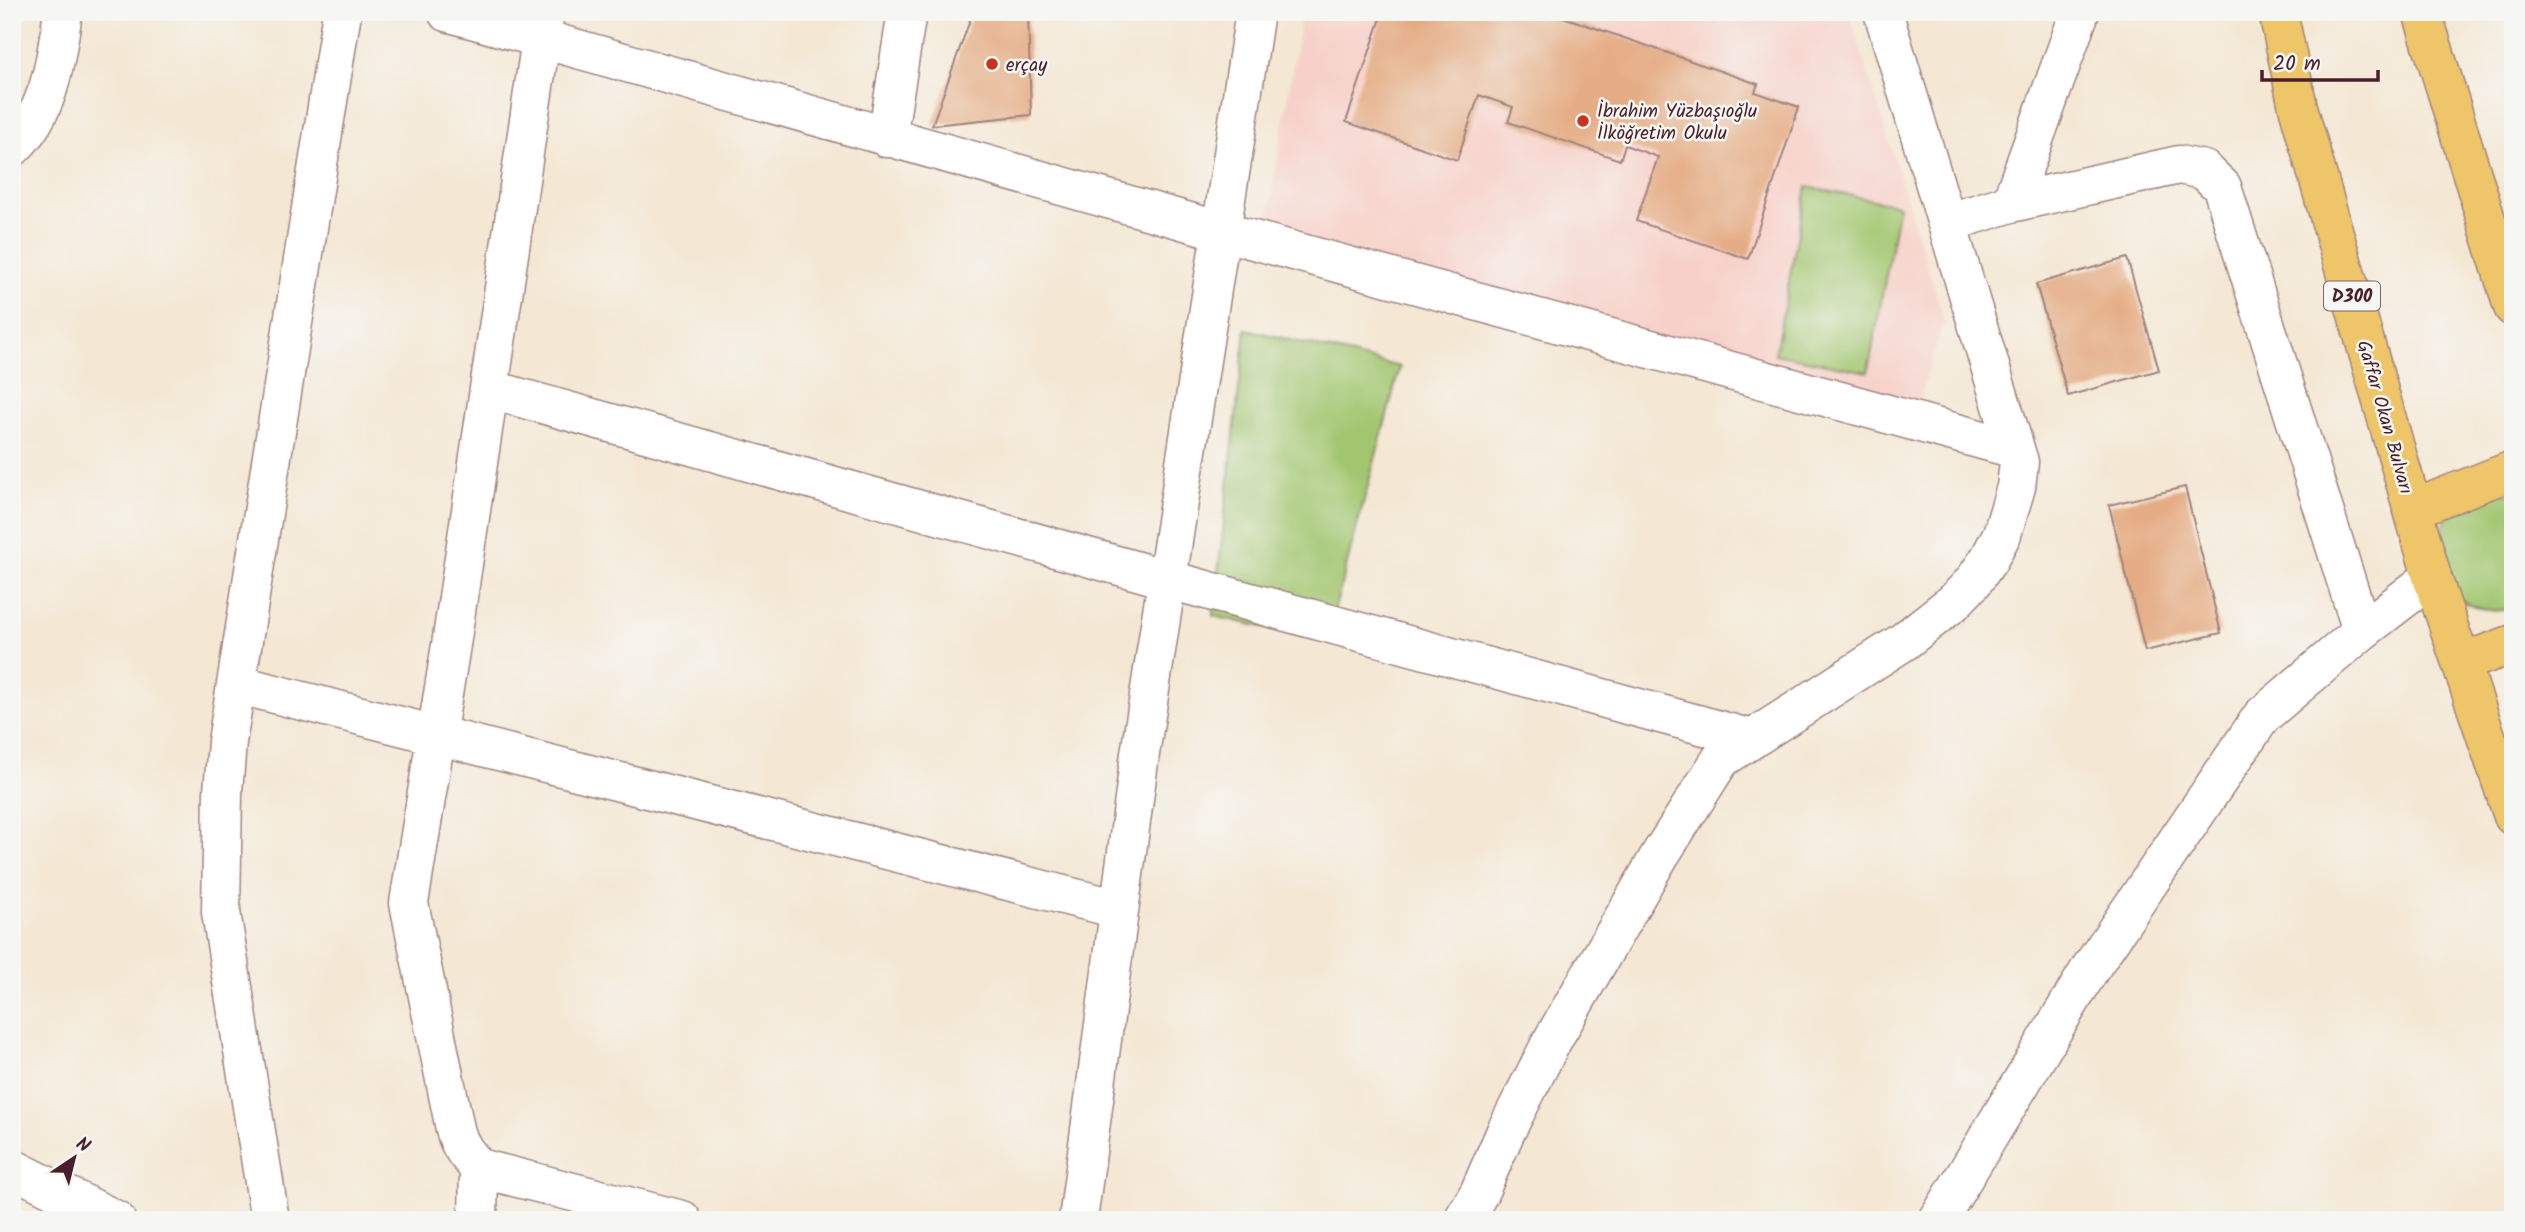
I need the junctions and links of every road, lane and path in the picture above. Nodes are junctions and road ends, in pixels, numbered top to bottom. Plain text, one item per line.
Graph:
1 (63, 12) edge
2 (342, 12) edge
3 (447, 12) edge
4 (907, 12) edge
5 (1255, 12) edge
6 (1884, 12) edge
7 (2080, 12) edge
8 (2278, 12) edge
9 (2422, 12) edge
10 (543, 26) edge
11 (887, 138) junction
12 (12, 148) edge
13 (2011, 203) junction
14 (1947, 223) junction
15 (1222, 231) junction
16 (2513, 307) edge
17 (489, 389) junction
18 (2015, 449) junction
19 (2513, 470) edge
20 (2413, 509) junction
21 (2432, 577) junction
22 (1166, 579) junction
23 (2362, 631) junction
24 (2513, 644) edge
25 (2461, 663) junction
26 (236, 684) junction
27 (436, 735) junction
28 (1752, 739) junction
29 (2513, 816) edge
30 (1118, 909) junction
31 (12, 1168) edge
32 (479, 1168) junction
33 (116, 1220) edge
34 (270, 1220) edge
35 (478, 1220) edge
36 (682, 1220) edge
37 (1078, 1220) edge
38 (1463, 1220) edge
39 (1938, 1220) edge

1 - 12 street
2 - 26 street
3 - 10 street
4 - 11 street
5 - 15 street
6 - 14 street
7 - 13 street
8 - 20 highway, Gaffar Okan Bulvarı / D300
9 - 16 highway
10 - 11 street
10 - 17 street
11 - 15 street
13 - 14 street
13 - 23 street
14 - 18 street
15 - 18 street
15 - 22 street
17 - 22 street
17 - 27 street
18 - 28 street
19 - 20 highway
20 - 21 highway, Gaffar Okan Bulvarı / D300
21 - 23 street
21 - 25 highway, Gaffar Okan Bulvarı / D300
22 - 28 street
22 - 30 street
23 - 39 street
24 - 25 highway
25 - 29 highway, Gaffar Okan Bulvarı / D300
26 - 27 street
26 - 34 street
27 - 30 street
27 - 32 street
28 - 38 street
30 - 37 street
31 - 33 street
32 - 35 street
32 - 36 street

